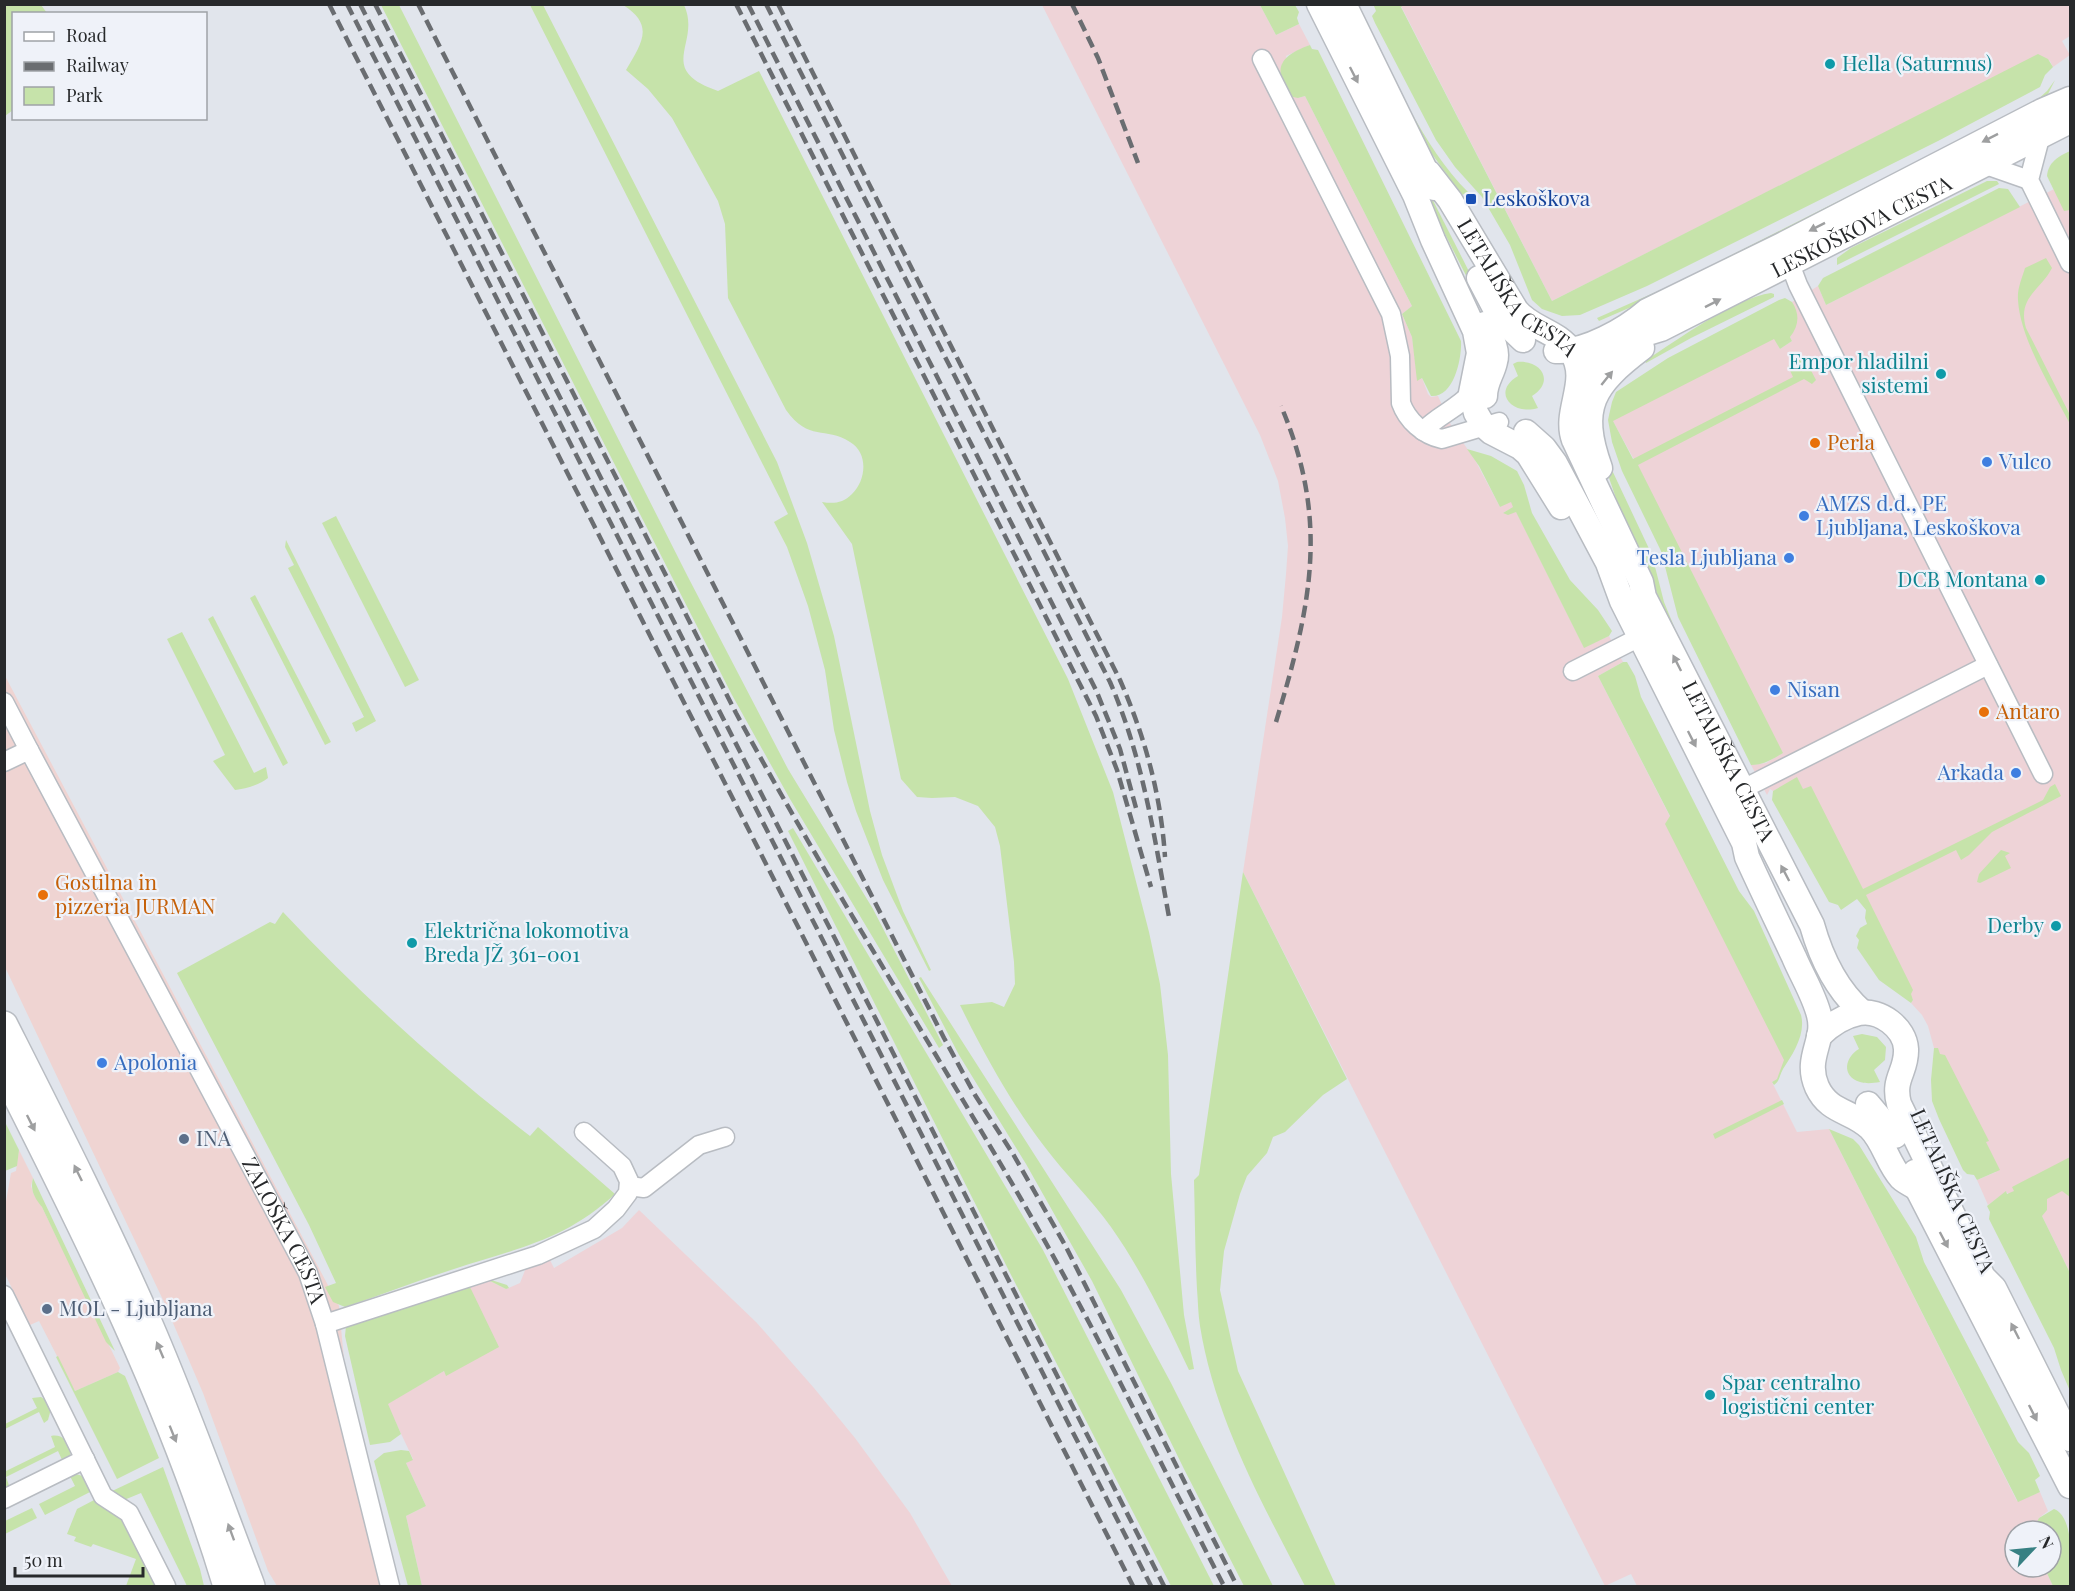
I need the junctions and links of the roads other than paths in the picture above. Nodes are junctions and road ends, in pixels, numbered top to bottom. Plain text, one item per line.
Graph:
1 (1319, 4) edge
2 (1344, 4) edge
3 (1262, 59) dead end
4 (2070, 84) edge
5 (2070, 99) edge
6 (2042, 111) junction
7 (2068, 123) edge
8 (2040, 138) junction
9 (1986, 165) junction
10 (1429, 173) junction
11 (2030, 180) junction
12 (2070, 263) edge
13 (1790, 264) junction
14 (1654, 320) junction
15 (1522, 340) junction
16 (1558, 345) junction
17 (1486, 357) junction
18 (1579, 381) junction
19 (1471, 393) junction
20 (1564, 418) junction
21 (1491, 424) junction
22 (1526, 432) junction
23 (1430, 435) junction
24 (1603, 502) junction
25 (1633, 599) junction
26 (1640, 637) junction
27 (1988, 665) junction
28 (1573, 670) dead end
29 (4, 702) edge
30 (29, 750) junction
31 (4, 762) edge
32 (2043, 774) dead end
33 (1742, 790) junction
34 (1812, 925) junction
35 (1862, 1012) junction
36 (4, 1025) edge
37 (1828, 1029) junction
38 (4, 1071) edge
39 (1897, 1096) junction
40 (1868, 1104) junction
41 (584, 1132) dead end
42 (725, 1137) dead end
43 (629, 1186) junction
44 (1917, 1188) junction
45 (1994, 1288) junction
46 (4, 1295) edge
47 (325, 1324) junction
48 (2070, 1439) edge
49 (85, 1459) junction
50 (2070, 1486) edge
51 (4, 1499) edge
52 (166, 1587) edge
53 (227, 1587) edge
54 (252, 1587) edge
55 (390, 1587) edge

1 -> 17 main road, LETALIŠKA CESTA
2 - 10 main road, LETALIŠKA CESTA
3 - 23 street
4 - 6 main road, LESKOŠKOVA CESTA
5 - 6 main road, LESKOŠKOVA CESTA
6 -> 14 main road, LESKOŠKOVA CESTA
7 - 8 main road, LESKOŠKOVA CESTA
8 - 9 main road, LESKOŠKOVA CESTA
8 - 11 street
9 - 11 street
9 - 13 main road, LESKOŠKOVA CESTA
10 - 15 main road, LETALIŠKA CESTA
10 - 16 main road, LETALIŠKA CESTA
11 - 12 street
14 -> 13 main road, LESKOŠKOVA CESTA
13 - 27 street
14 - 16 main road, LESKOŠKOVA CESTA
14 - 18 main road, LESKOŠKOVA CESTA
24 -> 14 main road, LESKOŠKOVA CESTA
15 - 16 main road, LETALIŠKA CESTA
15 - 17 main road, LETALIŠKA CESTA
16 - 18 main road, LETALIŠKA CESTA
16 - 20 main road, LETALIŠKA CESTA
17 - 19 main road, LETALIŠKA CESTA
17 - 21 main road, LETALIŠKA CESTA
18 - 20 main road, LETALIŠKA CESTA
19 - 21 main road
19 - 23 street
20 - 22 main road
20 - 24 main road, LETALIŠKA CESTA
20 - 25 main road, LETALIŠKA CESTA
21 - 22 main road, LETALIŠKA CESTA
21 - 23 street
21 - 25 main road, LETALIŠKA CESTA
22 - 25 main road, LETALIŠKA CESTA
24 - 25 main road, LETALIŠKA CESTA
25 - 26 main road, LETALIŠKA CESTA
33 -> 25 main road, LETALIŠKA CESTA
26 - 28 street
26 -> 37 main road, LETALIŠKA CESTA
27 - 32 street
27 - 33 street
29 - 30 street, ZALOŠKA CESTA
30 - 31 street
30 - 47 street, ZALOŠKA CESTA
34 -> 33 main road, LETALIŠKA CESTA
34 - 35 main road, LETALIŠKA CESTA
34 - 45 main road, LETALIŠKA CESTA
35 - 37 main road
35 - 39 main road, LETALIŠKA CESTA
54 -> 36 main road
37 - 40 main road, LETALIŠKA CESTA
37 - 44 main road, LETALIŠKA CESTA
38 -> 53 main road
39 - 40 main road, LETALIŠKA CESTA
39 - 45 main road, LETALIŠKA CESTA
40 - 44 main road, LETALIŠKA CESTA
41 - 43 street
42 - 43 street
43 - 47 street, ZALOŠKA CESTA
44 -> 50 main road, LETALIŠKA CESTA
48 -> 45 main road, LETALIŠKA CESTA
46 - 49 street
47 - 55 street, ZALOŠKA CESTA
49 - 51 street
49 - 52 street

